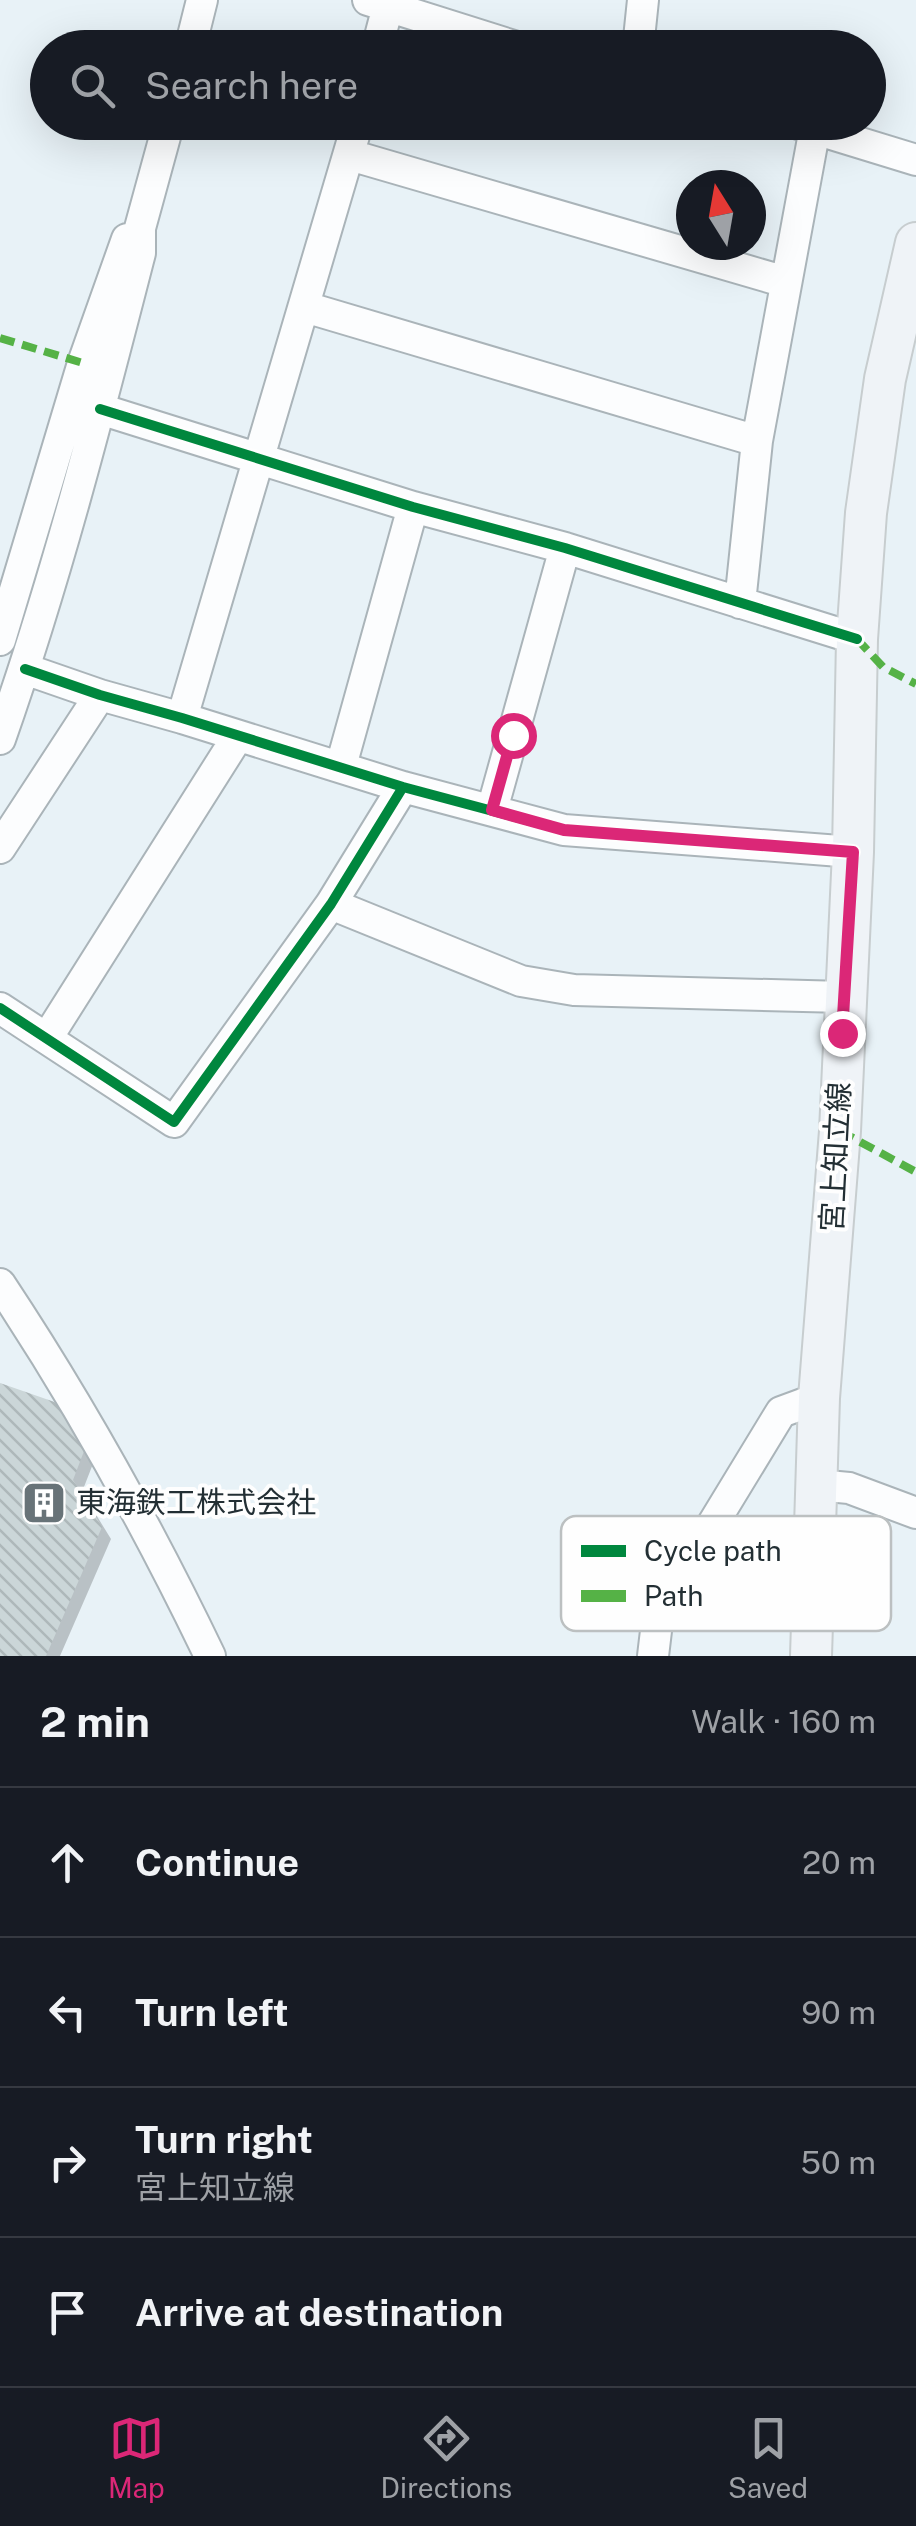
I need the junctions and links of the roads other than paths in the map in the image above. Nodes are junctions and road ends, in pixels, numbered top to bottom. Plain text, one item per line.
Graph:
1 (202, 0) edge
2 (643, 0) edge
3 (378, 3) edge
4 (194, 30) edge
5 (377, 30) edge
6 (463, 30) edge
7 (640, 30) edge
8 (164, 140) edge
9 (354, 140) edge
10 (801, 140) edge
11 (851, 140) edge
12 (350, 154) junction
13 (916, 160) edge
14 (140, 228) junction
15 (916, 243) edge
16 (786, 282) junction
17 (305, 306) junction
18 (100, 409) junction
19 (757, 441) junction
20 (258, 458) junction
21 (412, 507) junction
22 (565, 548) junction
23 (740, 603) junction
24 (857, 639) junction
25 (0, 640) edge
26 (24, 668) junction
27 (100, 696) junction
28 (182, 718) junction
29 (238, 736) junction
30 (0, 739) edge
31 (340, 766) junction
32 (403, 787) junction
33 (492, 810) junction
34 (0, 848) edge
35 (853, 852) junction
36 (331, 904) junction
37 (844, 997) junction
38 (0, 1008) edge
39 (46, 1038) junction
40 (0, 1284) edge
41 (820, 1398) junction
42 (818, 1485) junction
43 (916, 1513) edge
44 (718, 1516) edge
45 (817, 1516) edge
46 (656, 1631) edge
47 (812, 1631) edge
48 (210, 1656) edge
49 (653, 1656) edge
50 (811, 1656) edge

1 - 4 street
2 - 7 street
3 - 5 street
3 - 6 street
8 - 14 street
9 - 12 street
10 - 16 street
11 - 13 street
12 - 16 street
12 - 17 street
14 - 18 street
14 - 25 street
15 - 24 main road, 宮上知立線
16 - 19 street
17 - 19 street
17 - 20 street
18 - 20 street
18 - 26 street
19 - 23 street
20 - 21 street
20 - 28 street
21 - 22 street
21 - 31 street
22 - 23 street
22 - 33 street
23 - 24 street
24 - 35 main road, 宮上知立線
26 - 27 street
26 - 30 street
27 - 28 street
27 - 34 street
28 - 29 street
29 - 31 street
29 - 39 street
31 - 32 street
32 - 33 street
32 - 36 street
33 - 35 street
35 - 37 main road, 宮上知立線
36 - 37 street
36 - 39 street
37 - 41 main road, 宮上知立線
38 - 39 street
40 - 48 street
41 - 42 main road, 宮上知立線
41 - 44 street
42 - 43 street
42 - 45 main road, 宮上知立線
46 - 49 street
47 - 50 main road, 宮上知立線

